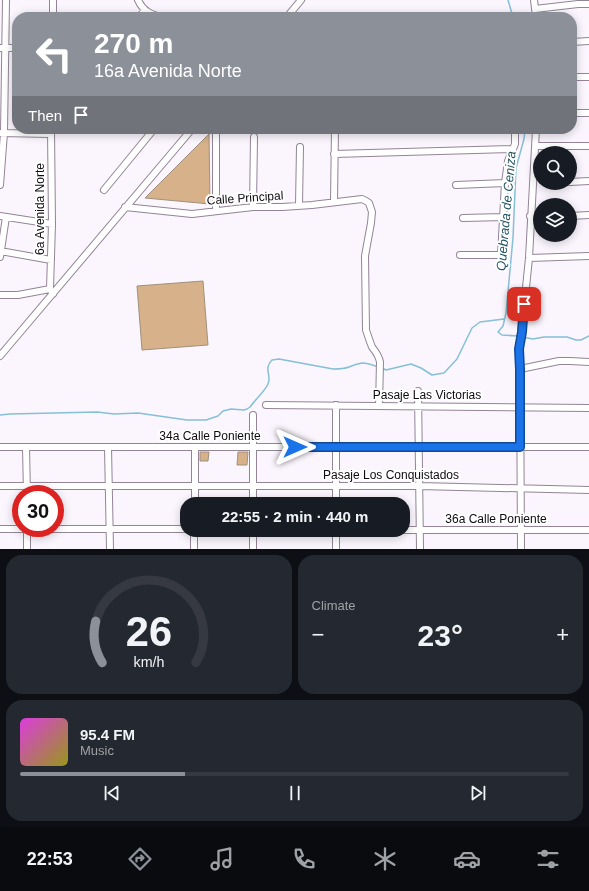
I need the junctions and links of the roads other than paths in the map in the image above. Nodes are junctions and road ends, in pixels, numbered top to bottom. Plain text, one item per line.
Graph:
1 (6, 0) edge
2 (53, 0) edge
3 (138, 0) edge
4 (301, 0) edge
5 (534, 0) edge
6 (589, 4) edge
7 (535, 9) junction
8 (145, 10) joint
9 (53, 12) edge
10 (148, 12) edge
11 (292, 12) edge
12 (535, 12) edge
13 (589, 41) edge
14 (577, 42) edge
15 (2, 48) edge
16 (577, 77) edge
17 (589, 77) edge
18 (577, 113) edge
19 (589, 113) edge
20 (2, 133) edge
21 (12, 133) edge
22 (51, 134) edge
23 (150, 134) edge
24 (188, 134) edge
25 (216, 134) edge
26 (335, 134) edge
27 (515, 134) edge
28 (536, 134) edge
29 (254, 137) dead end
30 (300, 146) dead end
31 (535, 146) edge
32 (577, 146) edge
33 (589, 146) edge
34 (513, 148) junction
35 (334, 154) junction
36 (533, 171) edge
37 (0, 180) edge
38 (589, 181) edge
39 (577, 182) edge
40 (505, 183) junction
41 (532, 183) joint
42 (0, 185) edge
43 (456, 185) dead end
44 (104, 190) dead end
45 (334, 202) junction
46 (299, 205) junction
47 (125, 207) junction
48 (253, 207) junction
49 (216, 211) junction
50 (589, 215) edge
51 (530, 216) joint
52 (577, 216) edge
53 (3, 217) edge
54 (504, 217) junction
55 (463, 218) dead end
56 (52, 224) junction
57 (0, 253) edge
58 (460, 254) dead end
59 (589, 256) edge
60 (529, 258) junction
61 (51, 260) junction
62 (51, 291) junction
63 (0, 295) edge
64 (0, 356) edge
65 (589, 362) edge
66 (520, 369) junction
67 (418, 391) dead end
68 (266, 405) dead end
69 (336, 405) junction
70 (379, 406) junction
71 (419, 406) junction
72 (520, 406) junction
73 (589, 408) edge
74 (253, 415) dead end
75 (0, 447) edge
76 (26, 447) junction
77 (108, 447) junction
78 (195, 447) junction
79 (253, 447) junction
80 (336, 447) junction
81 (419, 447) junction
82 (520, 447) junction
83 (589, 447) edge
84 (27, 485) edge
85 (0, 486) edge
86 (12, 486) edge
87 (64, 486) edge
88 (109, 486) junction
89 (195, 486) junction
90 (253, 486) junction
91 (336, 486) junction
92 (419, 486) junction
93 (520, 488) junction
94 (589, 490) edge
95 (195, 497) edge
96 (253, 497) edge
97 (336, 497) edge
98 (0, 529) edge
99 (12, 529) edge
100 (64, 529) edge
101 (109, 529) junction
102 (180, 529) edge
103 (410, 530) edge
104 (420, 530) junction
105 (521, 530) junction
106 (589, 530) edge
107 (27, 537) edge
108 (194, 537) edge
109 (253, 537) edge
110 (336, 537) edge
111 (27, 549) edge
112 (110, 549) edge
113 (194, 549) edge
114 (253, 549) edge
115 (336, 549) edge
116 (420, 549) edge
117 (521, 549) edge

1 - 15 street
2 - 9 street
3 - 8 street
4 - 11 street
5 - 7 street
6 - 7 street
7 - 12 street
8 - 10 street
13 - 14 street
15 - 20 street
16 - 17 street
18 - 19 street
20 - 21 street
20 - 37 street
22 - 56 street, 6a Avenida Norte
23 - 44 street
24 - 47 street
25 - 49 street
26 - 35 street
27 - 34 street
28 - 31 street
29 - 48 street
30 - 46 street
32 - 33 street
34 - 35 street
34 - 40 street
35 - 45 street
36 - 41 street
37 - 42 street
38 - 39 street
40 - 43 street
40 - 54 street
41 - 51 street
45 - 46 street, Calle Principal
45 - 70 street, Calle Principal
46 - 48 street, Calle Principal
47 - 49 street, Calle Principal
47 - 62 street
48 - 49 street, Calle Principal
50 - 52 street
51 - 60 street
53 - 56 street
53 - 57 street
54 - 55 street
54 - 58 street
56 - 61 street, 6a Avenida Norte
57 - 61 street
59 - 60 street
60 - 66 street
61 - 62 street, 6a Avenida Norte
62 - 63 street
62 - 64 street
65 - 66 street
66 - 72 street
67 - 71 street
68 - 69 street, Pasaje Las Victorias
69 - 70 street, Pasaje Las Victorias
69 - 80 street
70 - 71 street, Pasaje Las Victorias
71 - 72 street, Pasaje Las Victorias
71 - 81 street
72 - 73 street, Pasaje Las Victorias
72 - 82 street
74 - 79 street
75 - 76 street, 34a Calle Poniente
76 - 77 street, 34a Calle Poniente
76 - 84 street
77 - 78 street, 34a Calle Poniente
77 - 88 street
78 - 79 street, 34a Calle Poniente
78 - 89 street
79 - 80 street, 34a Calle Poniente
79 - 90 street
80 - 81 street, 34a Calle Poniente
80 - 91 street
81 - 82 street, 34a Calle Poniente
81 - 92 street
82 - 83 street, 34a Calle Poniente
82 - 93 street
85 - 86 street, Pasaje Los Conquistados
87 - 88 street, Pasaje Los Conquistados
88 - 89 street, Pasaje Los Conquistados
88 - 101 street
89 - 90 street, Pasaje Los Conquistados
89 - 95 street
90 - 91 street, Pasaje Los Conquistados
90 - 96 street
91 - 92 street, Pasaje Los Conquistados
91 - 97 street
92 - 93 street, Pasaje Los Conquistados
92 - 104 street
93 - 94 street, Pasaje Los Conquistados
93 - 105 street
98 - 99 street
100 - 101 street
101 - 102 street
101 - 112 street
103 - 104 street, 36a Calle Poniente
104 - 105 street, 36a Calle Poniente
104 - 116 street
105 - 106 street, 36a Calle Poniente
105 - 117 street
107 - 111 street
108 - 113 street
109 - 114 street
110 - 115 street

